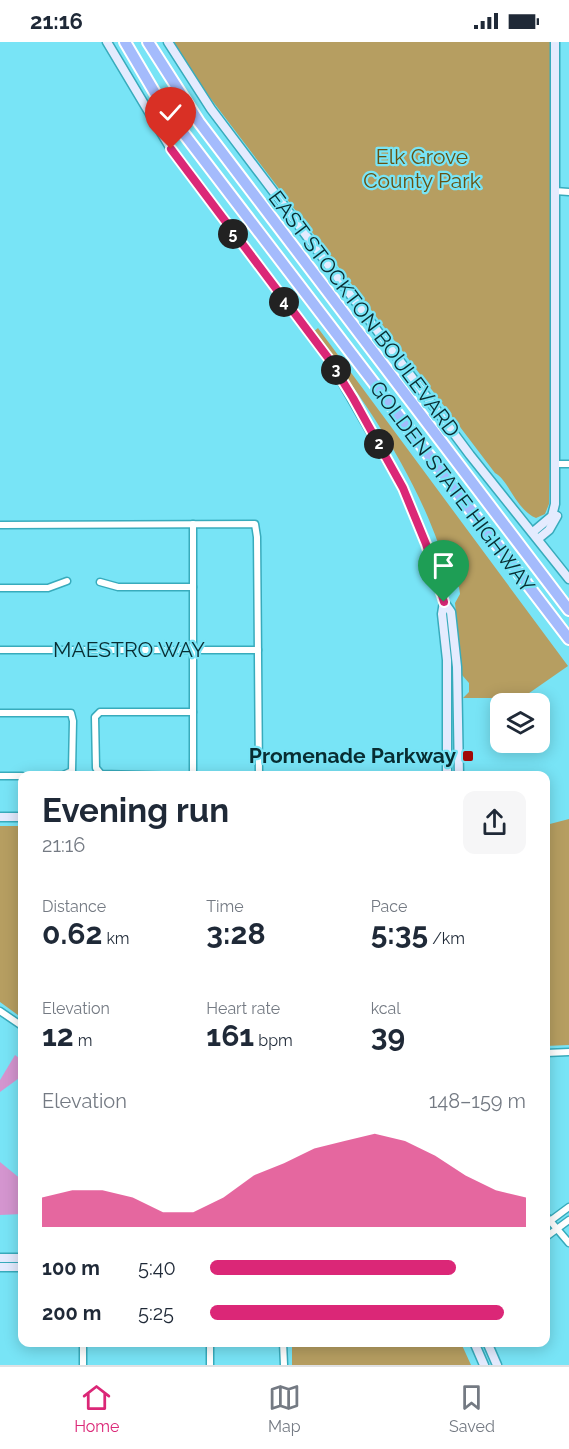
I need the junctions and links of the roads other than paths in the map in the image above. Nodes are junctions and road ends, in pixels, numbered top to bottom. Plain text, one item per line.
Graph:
1 (107, 42) edge
2 (125, 42) edge
3 (148, 42) edge
4 (168, 42) edge
5 (555, 42) edge
6 (555, 192) junction
7 (569, 192) edge
8 (556, 464) junction
9 (569, 464) edge
10 (193, 524) junction
11 (0, 525) edge
12 (536, 535) junction
13 (569, 579) edge
14 (67, 581) dead end
15 (100, 582) dead end
16 (193, 587) junction
17 (0, 588) edge
18 (444, 602) junction
19 (569, 610) edge
20 (569, 639) edge
21 (447, 648) junction
22 (193, 649) junction
23 (0, 650) edge
24 (258, 650) junction
25 (458, 686) junction
26 (447, 689) junction
27 (193, 712) junction
28 (0, 713) edge
29 (459, 728) junction
30 (72, 771) edge
31 (98, 771) edge
32 (193, 771) edge
33 (259, 771) edge
34 (447, 771) edge
35 (459, 771) edge
36 (0, 776) edge
37 (18, 776) edge
38 (0, 817) edge
39 (18, 817) edge
40 (0, 1011) edge
41 (18, 1023) edge
42 (569, 1052) edge
43 (550, 1053) edge
44 (569, 1207) edge
45 (550, 1219) edge
46 (569, 1220) edge
47 (550, 1223) edge
48 (557, 1229) junction
49 (550, 1234) edge
50 (569, 1243) edge
51 (0, 1258) edge
52 (18, 1258) edge
53 (0, 1267) edge
54 (18, 1267) edge
55 (83, 1347) edge
56 (210, 1347) edge
57 (284, 1347) edge
58 (476, 1347) edge
59 (489, 1347) edge
60 (83, 1365) edge
61 (210, 1365) edge
62 (284, 1365) edge
63 (484, 1365) edge
64 (497, 1365) edge

1 - 18 main road
2 - 20 highway, GOLDEN STATE HIGHWAY
3 - 19 highway, GOLDEN STATE HIGHWAY
4 - 12 main road, EAST STOCKTON BOULEVARD
5 - 6 main road
6 - 7 street
6 - 8 main road
8 - 9 street
8 - 12 main road
10 - 11 street
10 - 16 street
10 - 24 street
12 - 13 main road, EAST STOCKTON BOULEVARD
14 - 17 street
15 - 16 street
16 - 22 street
18 - 21 main road
18 - 25 main road
21 - 25 main road
21 - 26 main road
22 - 23 street, MAESTRO WAY
22 - 24 street, MAESTRO WAY
22 - 27 street
24 - 33 street
25 - 29 main road
26 - 29 main road
26 - 34 main road
27 - 31 street
27 - 32 street
28 - 30 street
29 - 35 main road
36 - 37 street
38 - 39 main road
40 - 41 street
42 - 43 street
44 - 45 street
46 - 48 street
47 - 48 street
48 - 49 street
48 - 50 street
51 - 52 main road
53 - 54 main road
55 - 60 street
56 - 61 street
57 - 62 street
58 - 63 main road
59 - 64 main road

